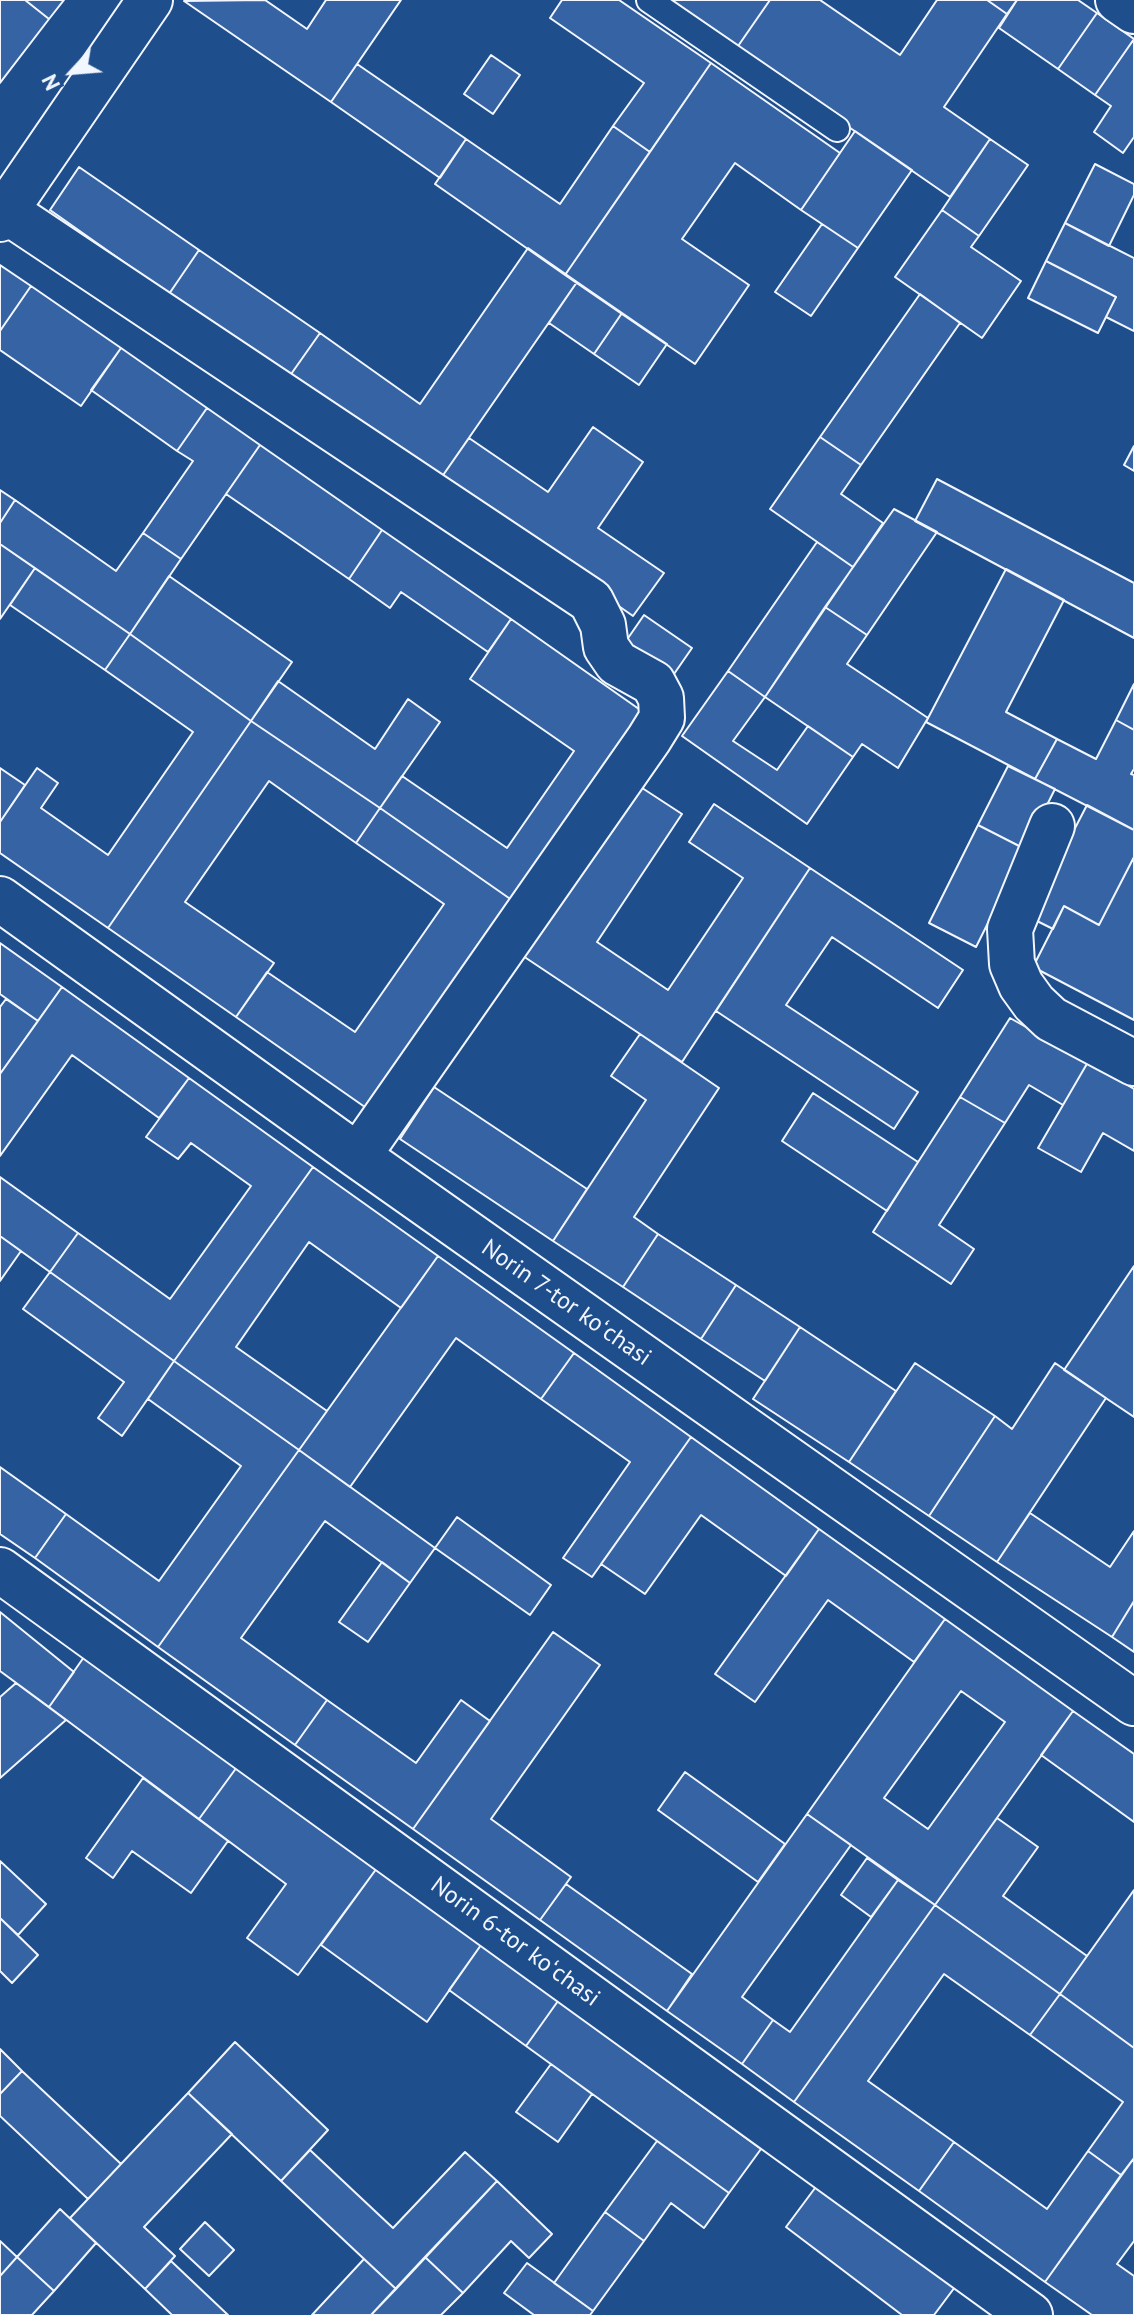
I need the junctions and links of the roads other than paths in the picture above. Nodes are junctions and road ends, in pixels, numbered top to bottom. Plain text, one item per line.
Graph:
1 (150, 0) edge
2 (649, 0) edge
3 (1118, 0) edge
4 (1134, 11) edge
5 (837, 129) dead end
6 (3, 215) edge
7 (1052, 826) dead end
8 (0, 899) edge
9 (1134, 1063) edge
10 (358, 1156) junction
11 (0, 1570) edge
12 (1134, 1703) edge
13 (1030, 2315) edge

1 - 6 street
2 - 5 lane
3 - 4 street
6 - 10 street
7 - 9 street
8 - 10 street, Norin 7-tor koʻchasi
10 - 12 street, Norin 7-tor koʻchasi
11 - 13 street, Norin 6-tor koʻchasi

